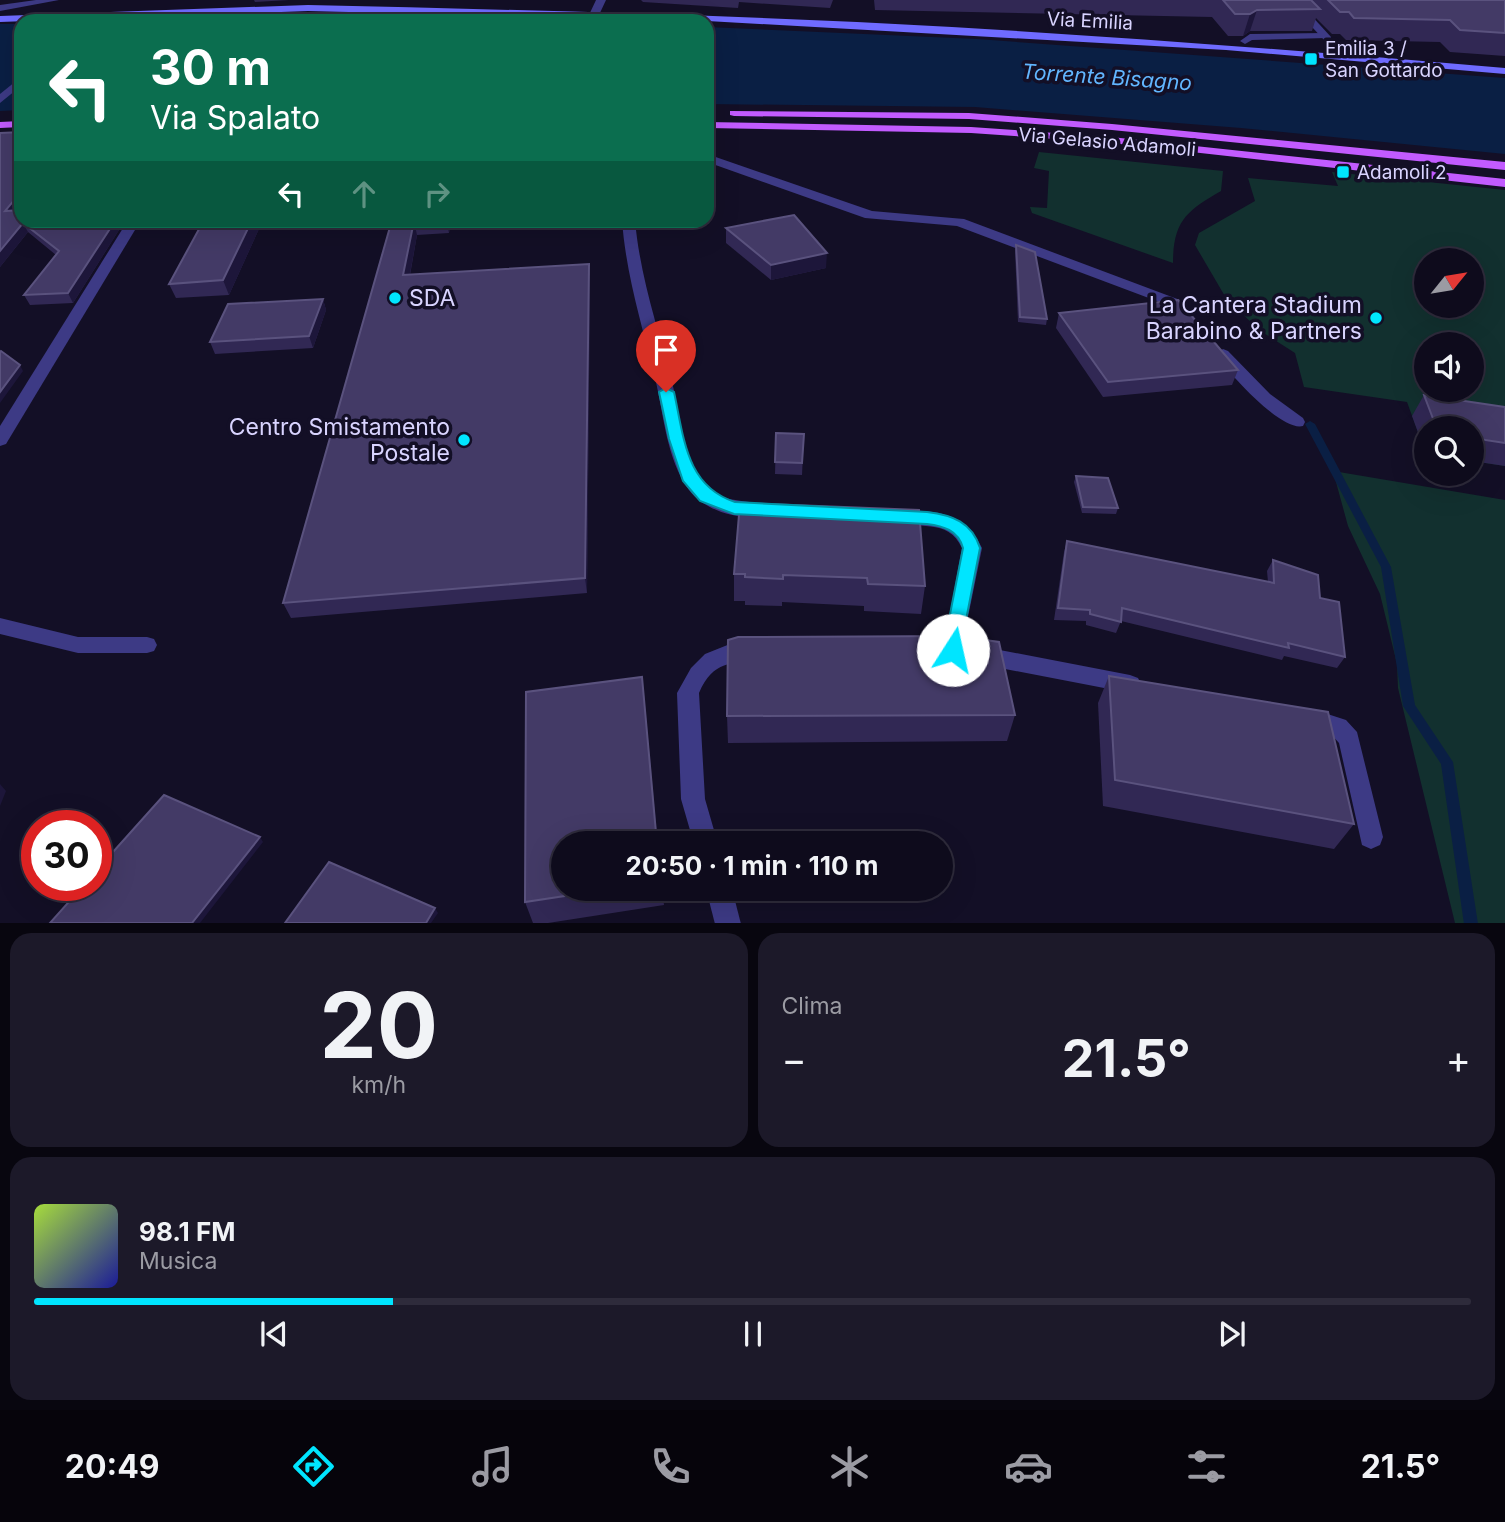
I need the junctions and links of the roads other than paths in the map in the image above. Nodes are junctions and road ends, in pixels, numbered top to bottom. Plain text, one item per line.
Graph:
1 (54, 0) edge
2 (1292, 0) edge
3 (109, 3) dead end
4 (97, 5) dead end
5 (0, 8) edge
6 (30, 14) edge
7 (91, 14) edge
8 (174, 14) edge
9 (553, 14) edge
10 (714, 21) edge
11 (1245, 41) edge
12 (1505, 71) edge
13 (14, 87) edge
14 (0, 100) edge
15 (714, 113) edge
16 (714, 125) edge
17 (714, 160) edge
18 (1505, 166) edge
19 (1505, 183) edge
20 (130, 228) edge
21 (629, 228) edge
22 (1193, 322) edge
23 (1211, 341) edge
24 (1297, 422) dead end
25 (0, 440) edge
26 (776, 510) edge
27 (886, 516) edge
28 (0, 626) edge
29 (147, 645) dead end
30 (769, 650) edge
31 (926, 650) edge
32 (953, 650) junction
33 (1145, 687) edge
34 (1282, 713) edge
35 (702, 831) edge
36 (1371, 837) dead end
37 (722, 901) edge
38 (728, 923) edge

1 - 5 street
2 - 11 street
3 - 7 main road
4 - 6 main road
8 - 9 main road, Via Emilia
10 - 12 main road, Via Emilia
13 - 14 street
15 - 18 main road, Via Gelasio Adamoli
16 - 19 main road, Via Gelasio Adamoli
17 - 22 street
20 - 25 street
21 - 26 street
23 - 24 street
27 - 32 street
28 - 29 street
30 - 35 street
31 - 32 street
32 - 33 street
34 - 36 street
37 - 38 street

